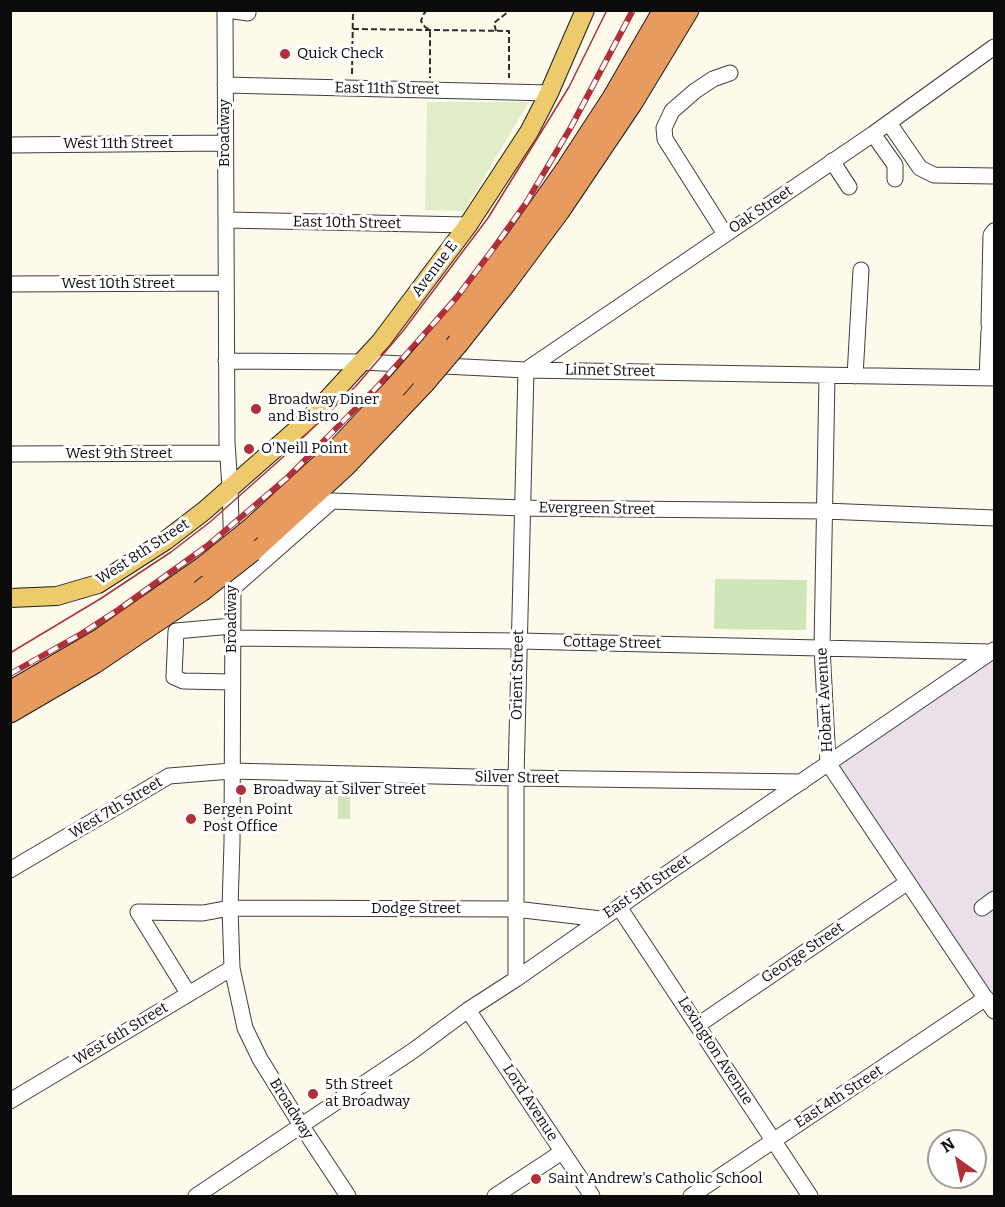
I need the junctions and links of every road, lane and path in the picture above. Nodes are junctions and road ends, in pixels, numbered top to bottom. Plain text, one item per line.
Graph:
1 (226, 10) edge
2 (353, 10) edge
3 (427, 10) edge
4 (506, 10) edge
5 (585, 10) edge
6 (664, 10) edge
7 (688, 10) edge
8 (248, 13) dead end
9 (353, 29) junction
10 (430, 30) junction
11 (496, 31) junction
12 (994, 47) edge
13 (730, 73) dead end
14 (352, 76) dead end
15 (430, 78) dead end
16 (509, 79) dead end
17 (225, 85) junction
18 (549, 93) junction
19 (889, 123) junction
20 (873, 134) junction
21 (225, 143) junction
22 (10, 145) edge
23 (832, 161) junction
24 (994, 176) edge
25 (895, 179) dead end
26 (849, 187) dead end
27 (226, 220) junction
28 (468, 225) junction
29 (994, 231) edge
30 (725, 234) junction
31 (861, 270) dead end
32 (226, 283) junction
33 (10, 284) edge
34 (226, 361) junction
35 (362, 362) junction
36 (526, 370) junction
37 (827, 376) junction
38 (855, 376) junction
39 (991, 378) edge
40 (227, 453) junction
41 (10, 454) edge
42 (230, 488) junction
43 (523, 508) junction
44 (825, 511) junction
45 (994, 518) edge
46 (233, 588) junction
47 (10, 598) edge
48 (232, 632) junction
49 (519, 641) junction
50 (822, 647) junction
51 (993, 651) edge
52 (232, 682) junction
53 (10, 693) edge
54 (10, 712) edge
55 (828, 762) junction
56 (231, 771) junction
57 (516, 778) junction
58 (802, 782) junction
59 (10, 870) edge
60 (908, 882) junction
61 (619, 907) junction
62 (230, 908) junction
63 (515, 909) junction
64 (601, 919) junction
65 (232, 968) junction
66 (516, 980) junction
67 (188, 993) junction
68 (990, 1004) edge
69 (468, 1010) junction
70 (698, 1025) junction
71 (10, 1101) edge
72 (301, 1125) junction
73 (773, 1141) junction
74 (562, 1152) junction
75 (196, 1197) edge
76 (348, 1197) edge
77 (495, 1197) edge
78 (592, 1197) edge
79 (691, 1197) edge
80 (810, 1197) edge

1 - 8 street
1 - 17 street, Broadway
2 - 9 path
3 - 10 path
4 - 11 path
5 - 18 main road, Avenue E
6 - 53 highway, bridge
7 - 54 highway, bridge
9 - 10 path
9 - 14 path
10 - 11 path
10 - 15 path
11 - 16 path
12 - 19 street, Oak Street
13 - 30 street
17 - 18 street, East 11th Street
17 - 21 street, Broadway
18 - 28 main road, Avenue E
19 - 20 street, Oak Street
19 - 24 street
20 - 23 street, Oak Street
20 - 25 street
21 - 22 street, West 11th Street
21 - 27 street, Broadway
23 - 26 street
23 - 30 street, Oak Street
27 - 28 street, East 10th Street
27 - 32 street, Broadway
28 - 35 main road, Avenue E
29 - 39 street
30 - 36 street, Oak Street
31 - 38 street
32 - 33 street, West 10th Street
32 - 34 street, Broadway
34 - 35 street, Linnet Street
34 - 40 street, Broadway
35 - 36 street, Linnet Street
35 - 42 main road, Avenue E
36 - 37 street, Linnet Street
36 - 43 street, Orient Street
37 - 38 street, Linnet Street
37 - 44 street, Hobart Avenue
38 - 39 street, Linnet Street
40 - 41 street, West 9th Street
40 - 42 street, Broadway
42 - 46 street, Broadway
42 - 47 main road, West 8th Street
43 - 44 street, Evergreen Street
43 - 46 street, Evergreen Street
43 - 49 street, Orient Street
44 - 45 street, Evergreen Street
44 - 50 street, Hobart Avenue
46 - 48 street, Broadway
48 - 49 street, Cottage Street
48 - 52 street, Broadway
48 - 52 street, Cottage Street
49 - 50 street, Cottage Street
49 - 57 street, Orient Street
50 - 51 street, Cottage Street
50 - 55 street, Hobart Avenue
51 - 55 street, East 5th Street
52 - 56 street, Broadway
55 - 58 street, East 5th Street
55 - 60 street, Hobart Avenue
56 - 57 street, Silver Street
56 - 59 street, West 7th Street
56 - 62 street, Broadway
57 - 58 street, Silver Street
57 - 63 street, Orient Street
58 - 61 street, East 5th Street
60 - 68 street, Hobart Avenue
60 - 70 street, George Street
61 - 64 street, East 5th Street
61 - 70 street, Lexington Avenue
62 - 63 street, Dodge Street
62 - 65 street, Broadway
62 - 67 street, Dodge Street
63 - 64 street, Dodge Street
63 - 66 street, Orient Street
64 - 66 street, East 5th Street
65 - 67 street, West 6th Street
65 - 72 street, Broadway
66 - 69 street, East 5th Street
67 - 71 street, West 6th Street
68 - 73 street, East 4th Street
69 - 72 street, East 5th Street
69 - 74 street, Lord Avenue
70 - 73 street, Lexington Avenue
72 - 75 street, East 5th Street
72 - 76 street, Broadway
73 - 79 street, East 4th Street
73 - 80 street, Lexington Avenue
74 - 77 street
74 - 78 street, Lord Avenue

